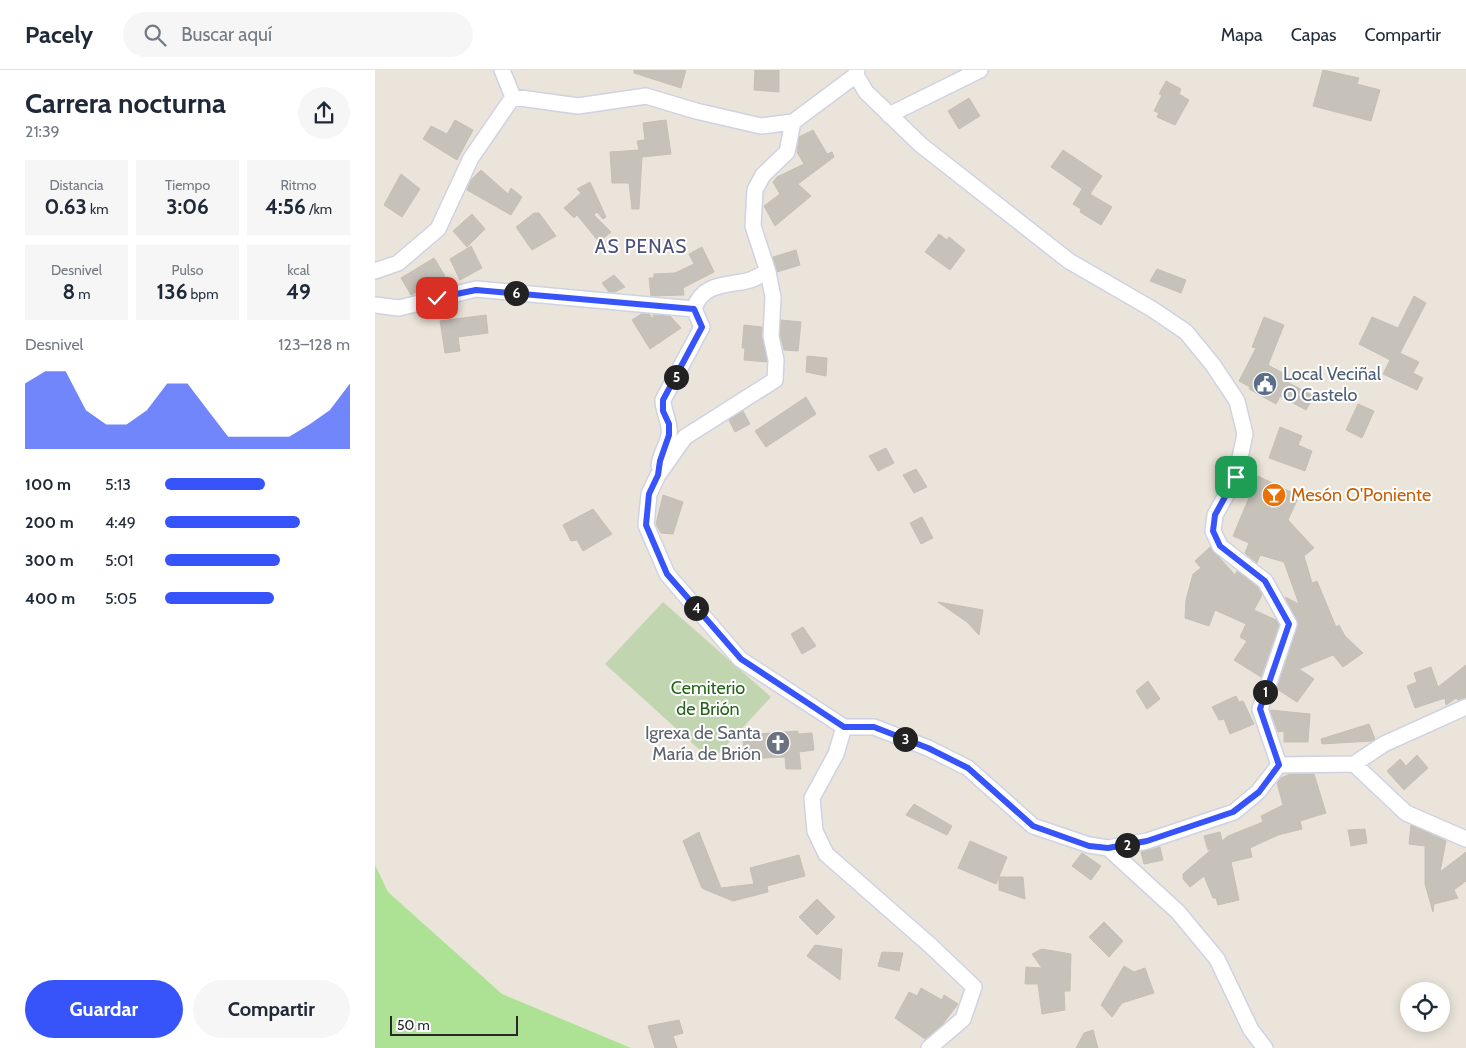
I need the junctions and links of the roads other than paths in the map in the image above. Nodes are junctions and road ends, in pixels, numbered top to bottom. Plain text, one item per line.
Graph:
1 (502, 70) edge
2 (980, 70) edge
3 (857, 73) edge
4 (513, 97) junction
5 (889, 114) junction
6 (793, 122) junction
7 (375, 271) edge
8 (769, 272) junction
9 (375, 304) edge
10 (694, 309) junction
11 (658, 475) junction
12 (1466, 706) edge
13 (844, 727) junction
14 (1354, 764) junction
15 (1279, 765) junction
16 (1466, 839) edge
17 (1108, 848) junction
18 (929, 1048) edge
19 (1265, 1048) edge

1 - 4 street
2 - 5 street
3 - 5 street
3 - 6 street
4 - 6 street
4 - 7 street
5 - 15 street
6 - 8 street
8 - 10 street
8 - 11 street
9 - 10 street
10 - 11 street
11 - 13 street
12 - 14 street
13 - 17 street
13 - 18 street
14 - 15 street
14 - 16 street
15 - 17 street
17 - 19 street

